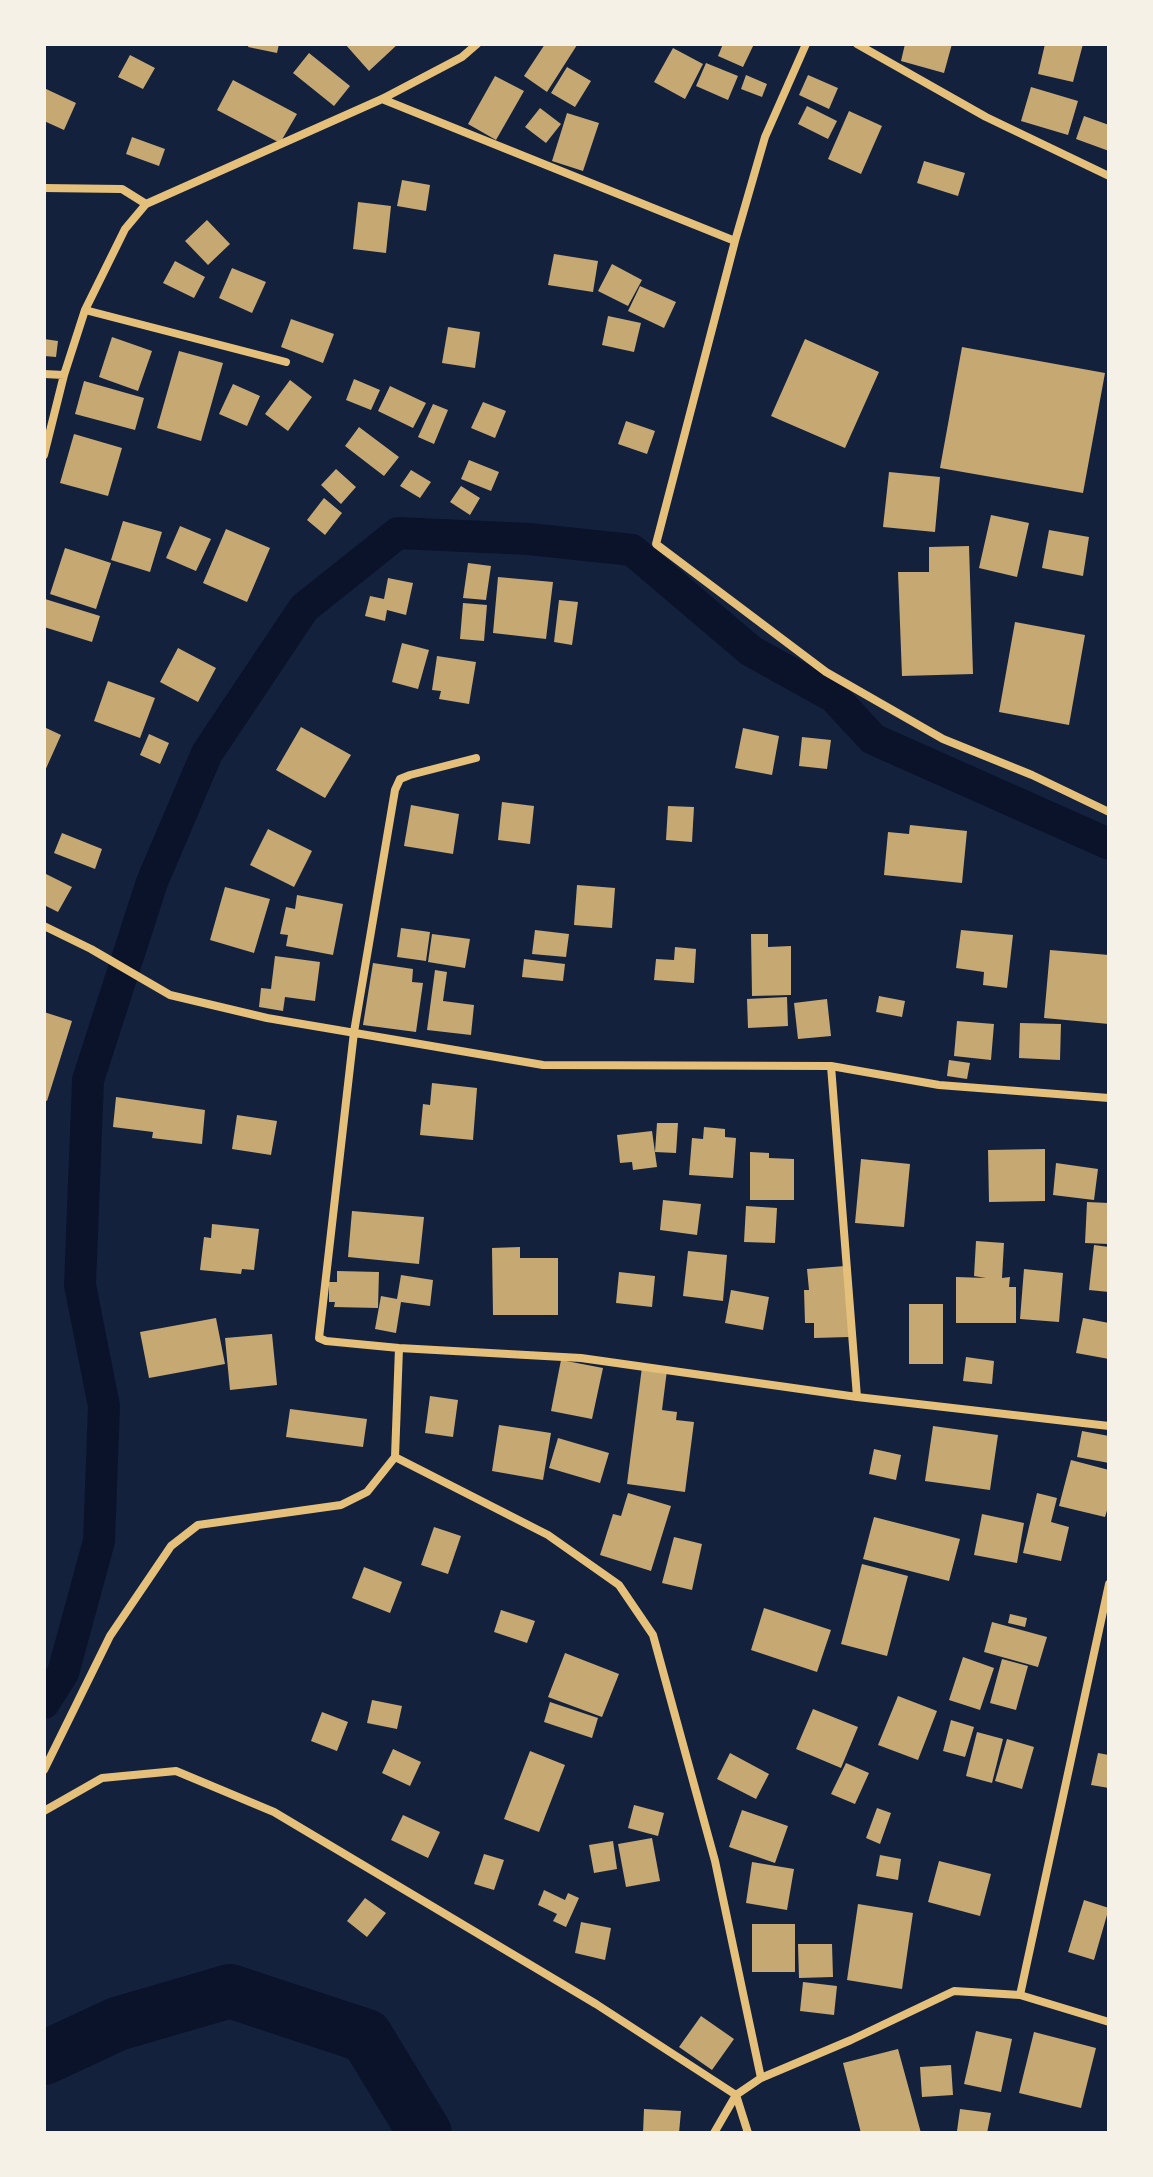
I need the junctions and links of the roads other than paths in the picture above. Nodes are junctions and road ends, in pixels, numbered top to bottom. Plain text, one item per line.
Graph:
1 (477, 44) edge
2 (806, 44) edge
3 (857, 44) edge
4 (382, 99) junction
5 (1109, 176) edge
6 (44, 188) edge
7 (146, 204) junction
8 (735, 241) junction
9 (85, 310) junction
10 (286, 362) dead end
11 (44, 374) edge
12 (64, 375) junction
13 (44, 455) edge
14 (476, 758) dead end
15 (1109, 812) edge
16 (44, 926) edge
17 (354, 1032) junction
18 (831, 1066) junction
19 (1109, 1098) edge
20 (399, 1348) junction
21 (857, 1397) junction
22 (1109, 1426) edge
23 (395, 1457) junction
24 (1109, 1584) edge
25 (44, 1770) edge
26 (44, 1811) edge
27 (1020, 1995) junction
28 (1109, 2022) edge
29 (761, 2078) junction
30 (736, 2095) junction
31 (714, 2133) edge
32 (748, 2133) edge

1 - 4 street
2 - 8 street
3 - 5 street
4 - 7 street
4 - 8 street
6 - 7 street
7 - 9 street
8 - 15 street
9 - 10 street
9 - 12 street
11 - 12 street
12 - 13 street
14 - 17 street
16 - 17 street
17 - 18 street
17 - 20 street
18 - 19 street
18 - 21 street
20 - 21 street
20 - 23 street
21 - 22 street
23 - 25 street
23 - 29 street
24 - 27 street
26 - 30 street
27 - 28 street
27 - 29 street
29 - 30 street
30 - 31 street
30 - 32 street

